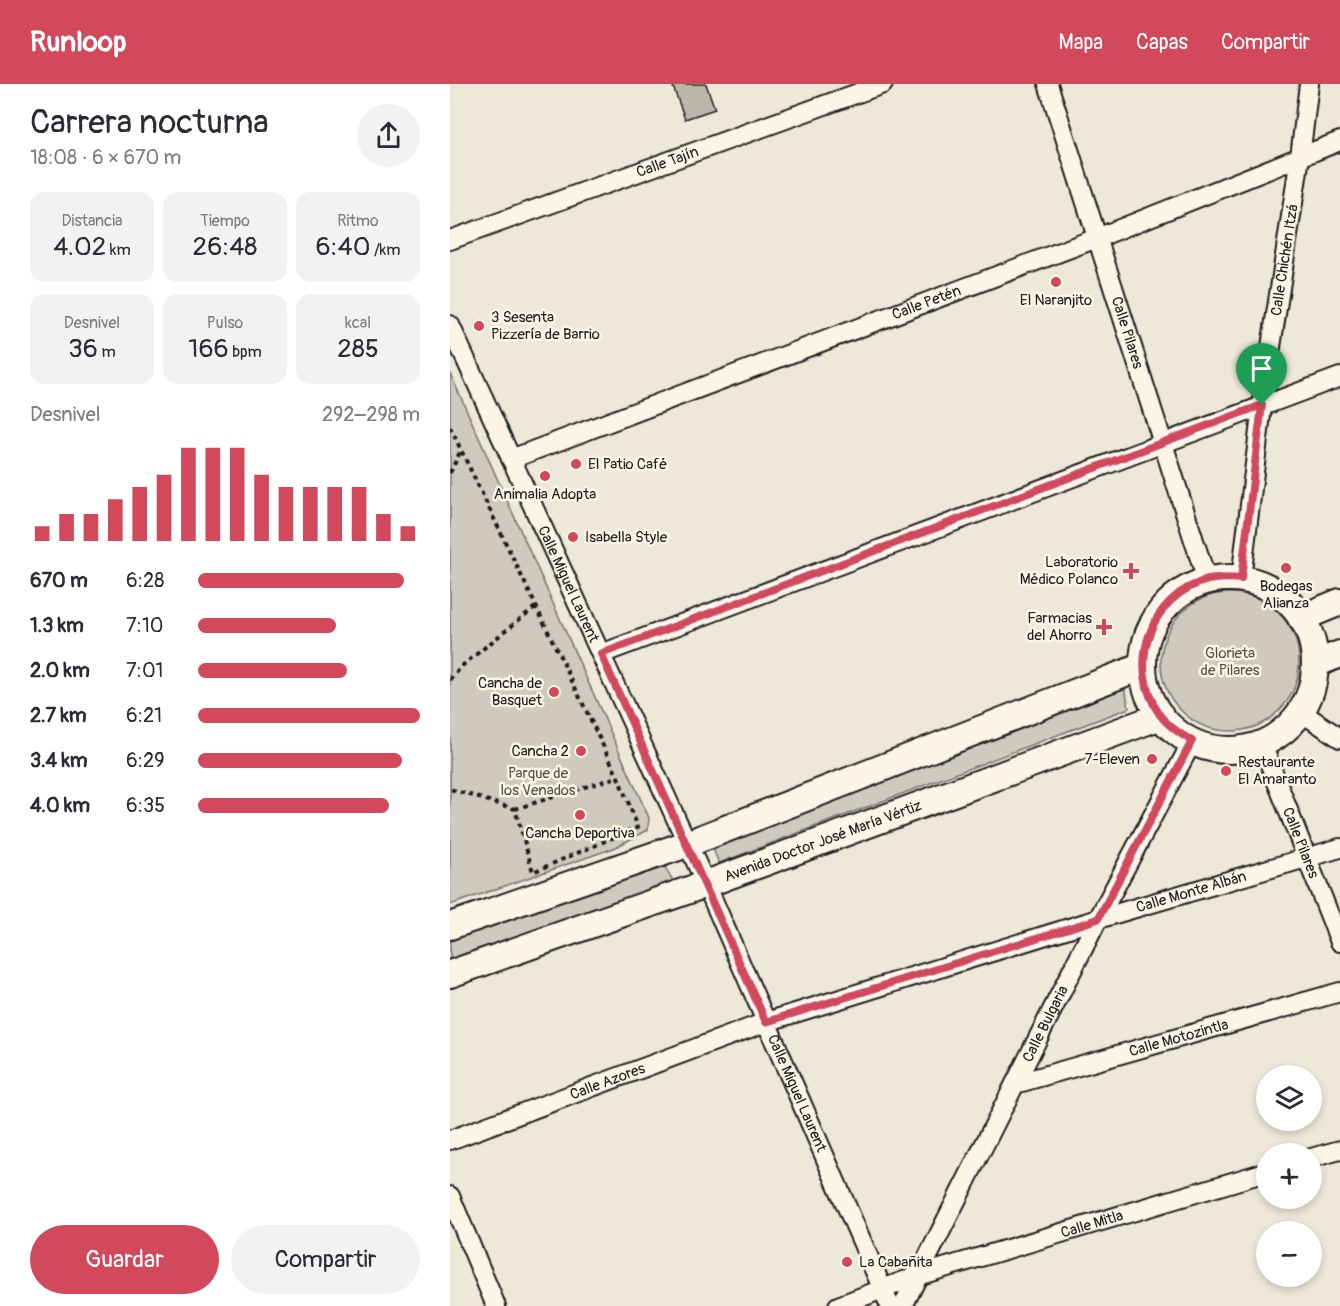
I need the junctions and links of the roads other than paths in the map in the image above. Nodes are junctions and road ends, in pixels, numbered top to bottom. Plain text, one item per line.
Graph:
1 (883, 84) edge
2 (1048, 84) edge
3 (1309, 84) edge
4 (1340, 141) edge
5 (1300, 157) junction
6 (1097, 238) junction
7 (450, 240) edge
8 (450, 325) edge
9 (1340, 377) edge
10 (1262, 405) junction
11 (1163, 443) junction
12 (511, 459) junction
13 (1241, 579) junction
14 (1207, 581) junction
15 (1340, 602) edge
16 (1301, 618) junction
17 (601, 654) junction
18 (1340, 654) edge
19 (1315, 664) junction
20 (1143, 666) junction
21 (1301, 712) junction
22 (1161, 716) junction
23 (1340, 738) edge
24 (1192, 741) junction
25 (1262, 744) junction
26 (687, 844) junction
27 (1340, 848) edge
28 (1306, 858) junction
29 (706, 884) junction
30 (1098, 919) junction
31 (450, 926) edge
32 (1340, 942) edge
33 (450, 974) edge
34 (1340, 992) edge
35 (766, 1022) junction
36 (1015, 1084) junction
37 (450, 1140) edge
38 (1340, 1150) edge
39 (1322, 1155) edge
40 (1256, 1175) edge
41 (450, 1196) edge
42 (917, 1276) junction
43 (886, 1298) edge
44 (496, 1306) edge
45 (838, 1306) edge
46 (903, 1306) edge

1 - 7 street, Calle Tajín
2 - 6 street, Calle Pilares
3 - 5 street, Calle Chichén Itzá
4 - 5 street, Calle Petén
5 - 6 street, Calle Petén
5 - 10 street, Calle Chichén Itzá
6 - 11 street, Calle Pilares
6 - 12 street, Calle Petén
8 - 12 street, Calle Miguel Laurent
9 - 10 street
10 - 11 street
10 - 13 street, Calle Chichén Itzá
11 - 14 street, Calle Pilares
11 - 17 street
12 - 17 street, Calle Miguel Laurent
13 - 14 main road
13 - 16 main road
14 - 20 main road
15 - 16 main road
16 - 19 main road
17 - 26 street, Calle Miguel Laurent
18 - 19 main road
19 - 21 main road
20 - 22 main road
20 - 26 main road
21 - 23 street
21 - 25 main road
22 - 24 main road
22 - 29 main road, Avenida Doctor José María Vértiz
24 - 25 main road
24 - 30 street, Calle Bulgaria
25 - 28 street, Calle Pilares
26 - 29 street, Calle Miguel Laurent
26 - 31 main road
27 - 28 street, Calle Monte Albán
28 - 30 street, Calle Monte Albán
28 - 32 street, Calle Pilares
29 - 33 main road, Avenida Doctor José María Vértiz
29 - 35 street, Calle Miguel Laurent
30 - 35 street, Calle Monte Albán
30 - 36 street, Calle Bulgaria
34 - 36 street, Calle Motozintla
35 - 37 street, Calle Azores
35 - 43 street, Calle Miguel Laurent
36 - 42 street, Calle Bulgaria
38 - 39 street
40 - 42 street, Calle Mitla
41 - 44 street
42 - 43 street, Calle Mitla
42 - 46 street, Calle Bulgaria
43 - 45 street, Calle Mitla

